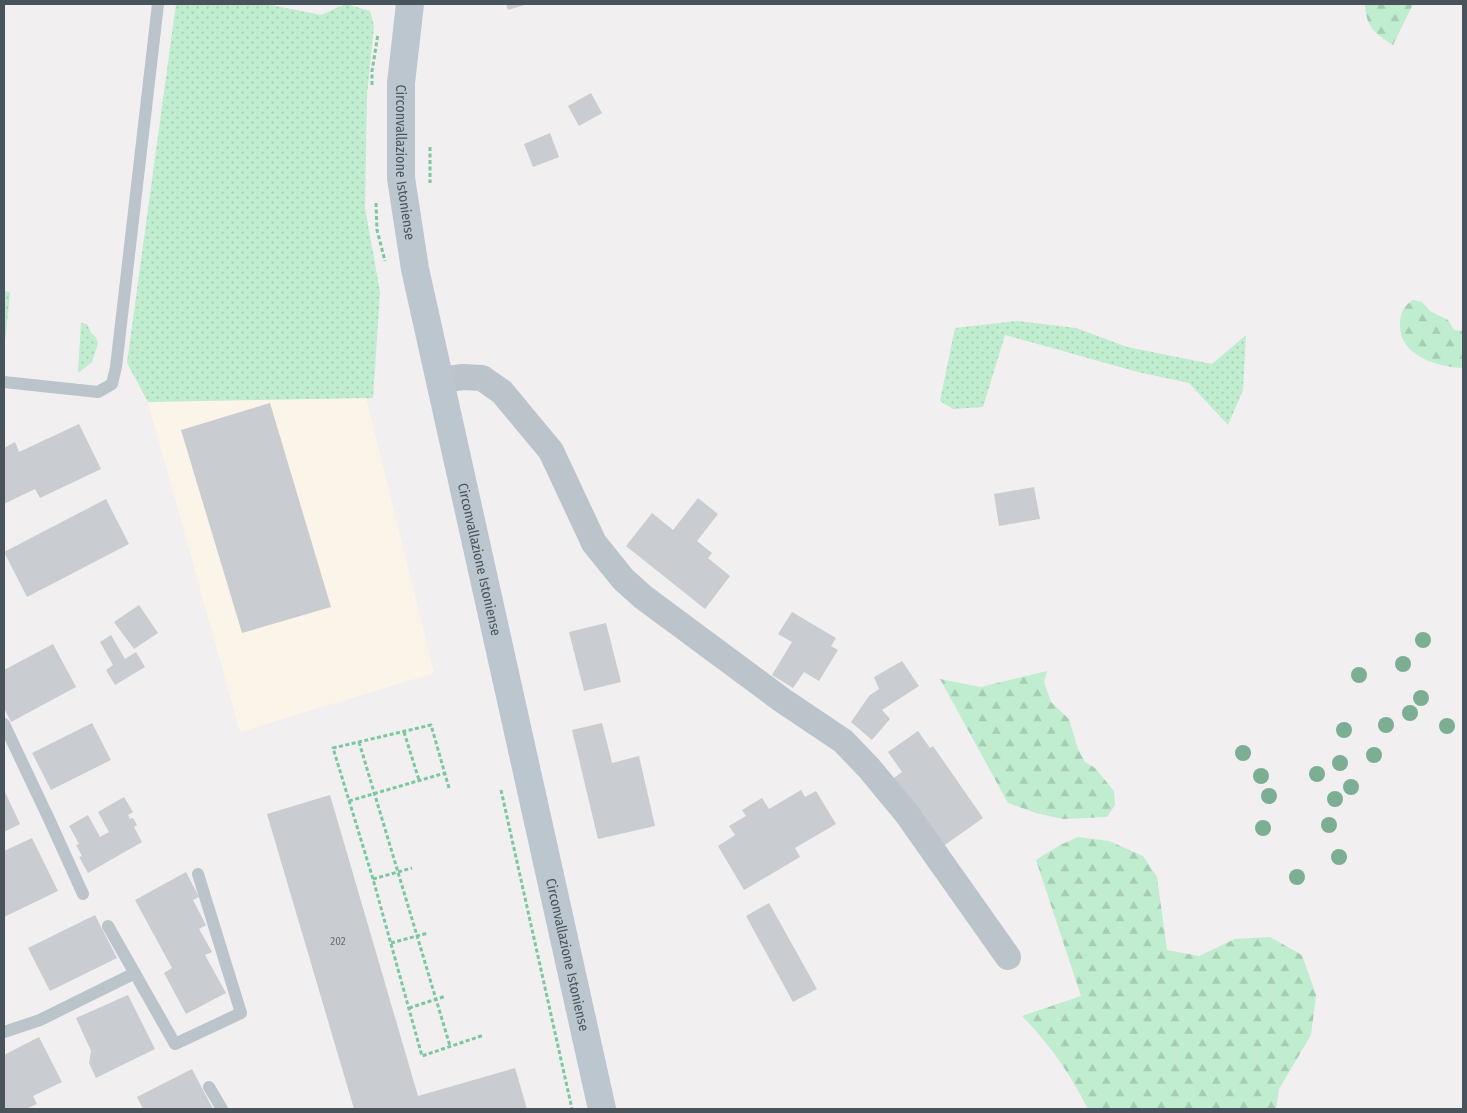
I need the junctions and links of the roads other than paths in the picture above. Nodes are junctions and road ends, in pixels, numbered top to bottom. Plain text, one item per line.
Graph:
1 (158, 4) edge
2 (410, 4) edge
3 (440, 380) junction
4 (4, 382) edge
5 (4, 724) edge
6 (198, 874) dead end
7 (83, 894) dead end
8 (108, 926) dead end
9 (1008, 957) dead end
10 (135, 973) junction
11 (4, 1032) edge
12 (210, 1087) dead end
13 (222, 1109) edge
14 (602, 1109) edge

1 - 4 lane
2 - 3 main road, Circonvallazione Istoniense
3 - 9 street
3 - 14 main road, Circonvallazione Istoniense
5 - 7 lane
6 - 10 lane
8 - 10 lane
10 - 11 lane
12 - 13 lane

